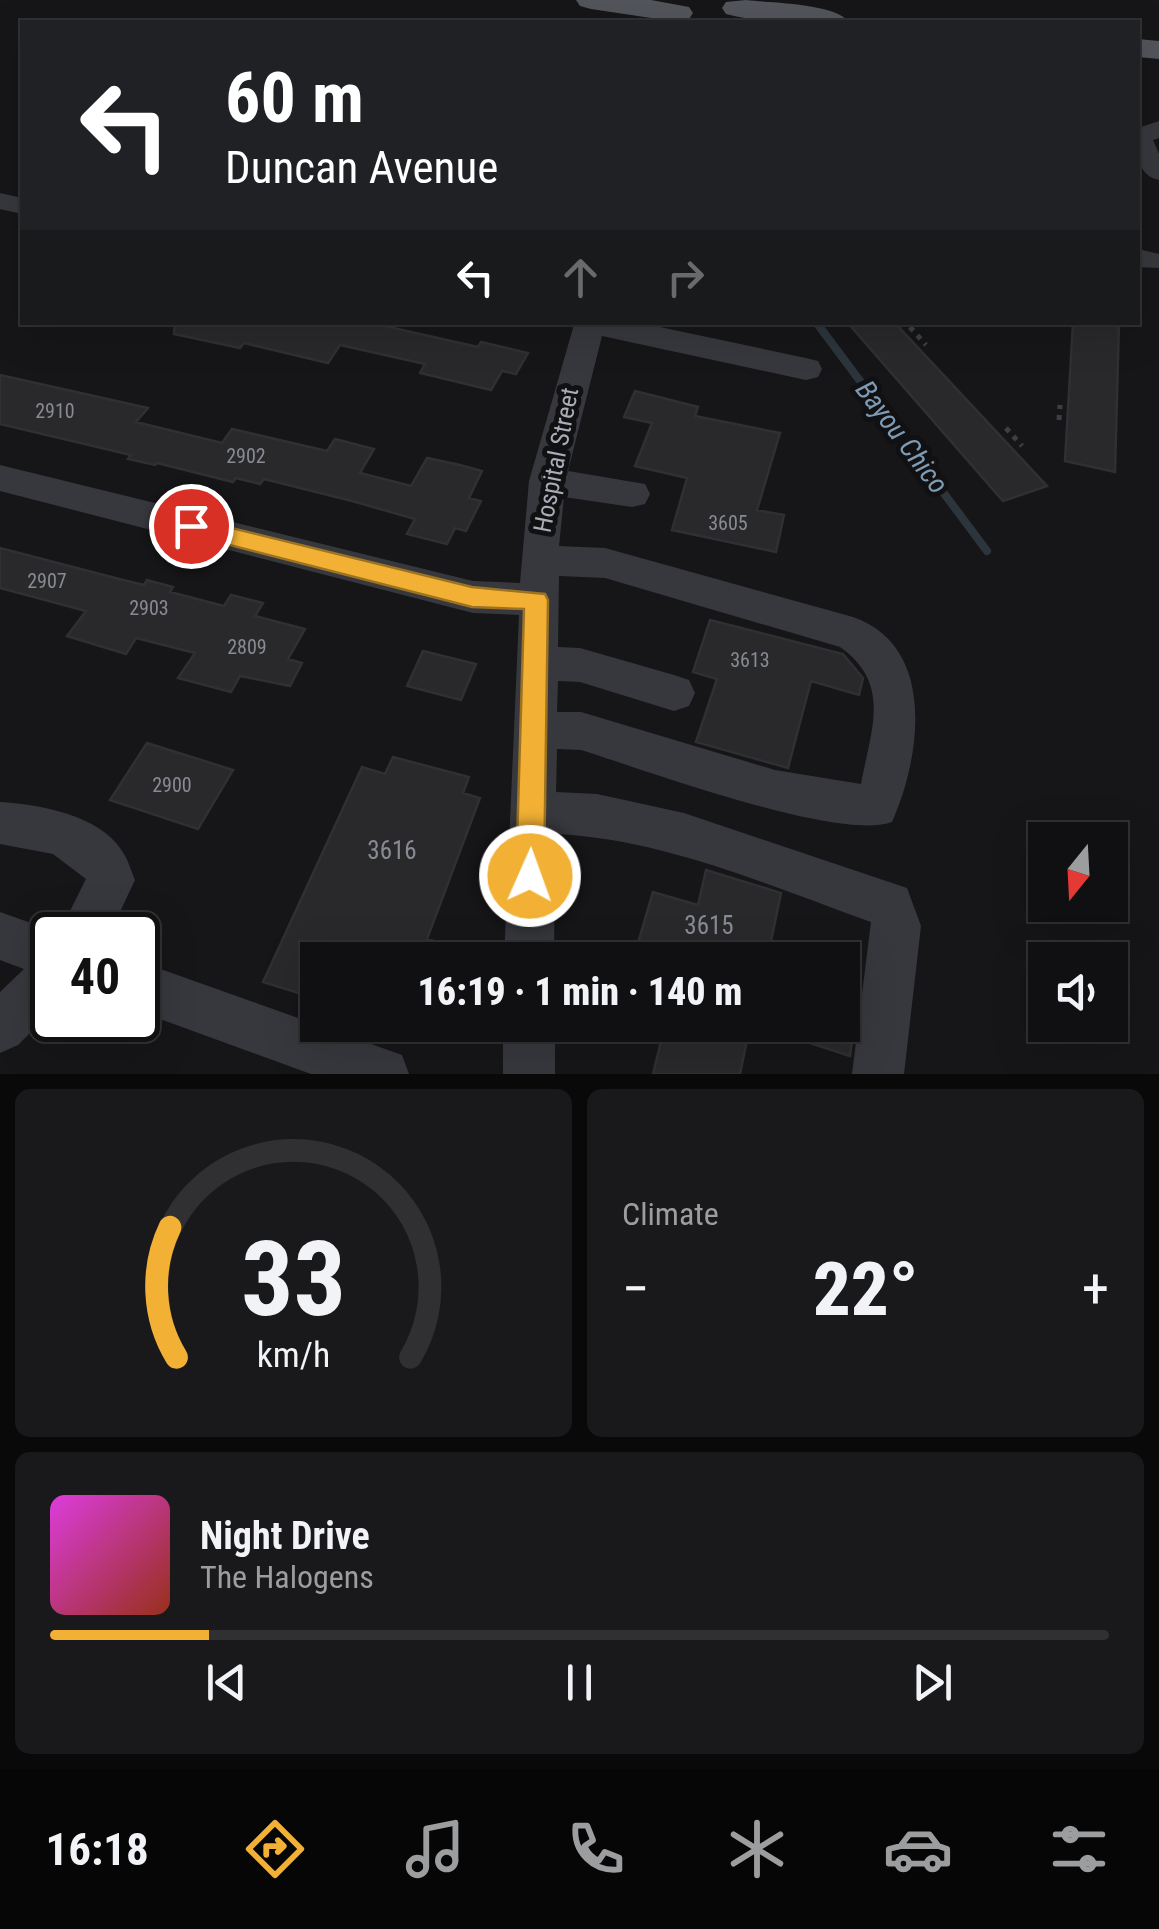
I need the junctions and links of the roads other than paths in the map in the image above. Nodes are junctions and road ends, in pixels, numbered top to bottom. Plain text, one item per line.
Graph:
1 (591, 0) edge
2 (731, 9) edge
3 (686, 15) edge
4 (772, 20) edge
5 (829, 20) edge
6 (1140, 148) edge
7 (1159, 172) edge
8 (588, 325) edge
9 (598, 325) edge
10 (806, 370) dead end
11 (0, 478) edge
12 (547, 481) junction
13 (632, 494) dead end
14 (538, 580) junction
15 (535, 663) junction
16 (674, 693) dead end
17 (534, 730) junction
18 (532, 812) junction
19 (0, 823) edge
20 (95, 912) edge
21 (0, 936) edge
22 (529, 942) edge
23 (30, 947) edge
24 (160, 994) edge
25 (30, 998) edge
26 (0, 1027) edge
27 (529, 1042) edge
28 (383, 1074) edge
29 (529, 1074) edge
30 (878, 1074) edge

1 - 3 main road
2 - 4 main road
2 - 5 main road
6 - 7 street
8 - 12 street, Hospital Street
9 - 10 street
11 - 14 street
12 - 13 street
12 - 14 street, Hospital Street
14 - 15 street, Hospital Street
14 - 17 street
15 - 16 street
15 - 17 street, Hospital Street
17 - 18 street, Hospital Street
18 - 22 street, Hospital Street
18 - 30 street
19 - 20 street
21 - 23 street
24 - 28 street
25 - 26 street
27 - 29 street

